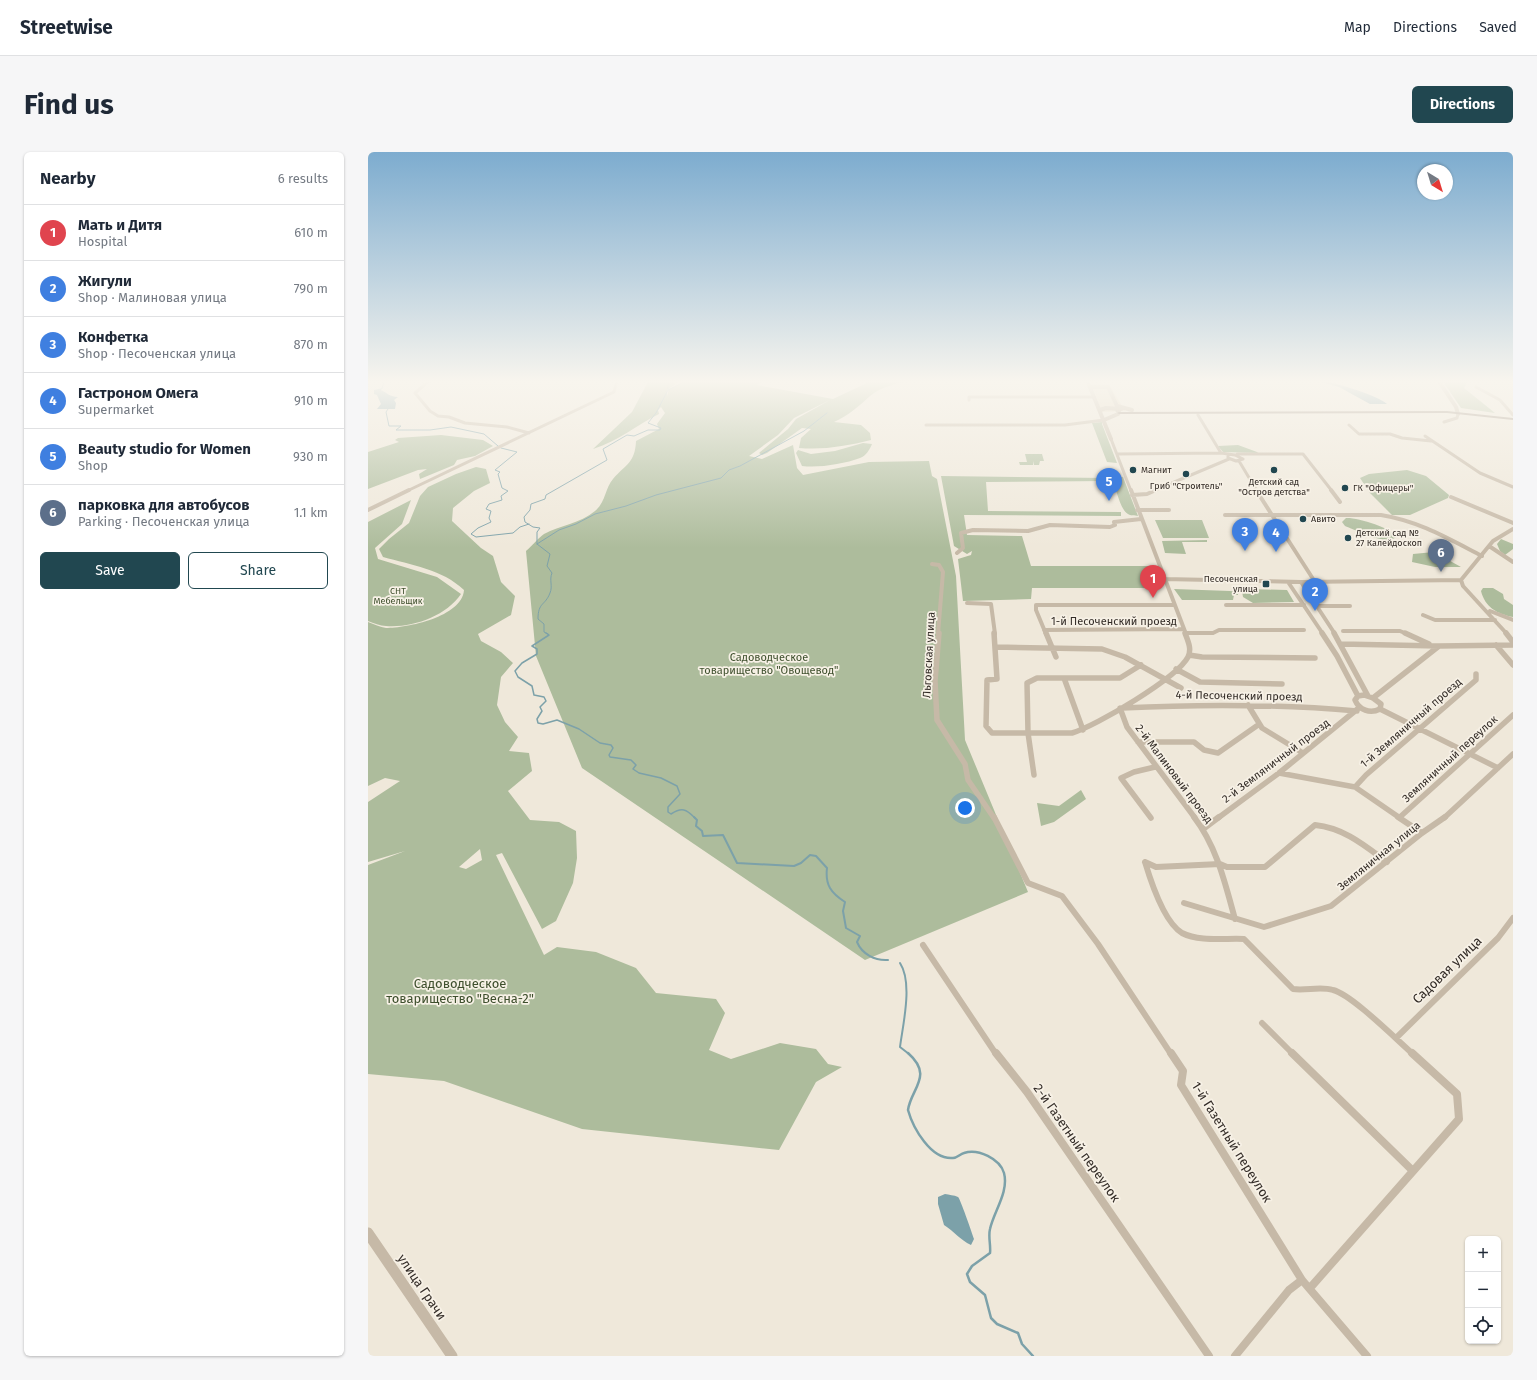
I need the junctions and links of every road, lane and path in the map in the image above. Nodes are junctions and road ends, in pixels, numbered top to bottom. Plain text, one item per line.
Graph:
1 (522, 436) edge
2 (1211, 436) edge
3 (1397, 436) edge
4 (1425, 436) dead end
5 (1111, 439) edge
6 (1431, 441) dead end
7 (1221, 453) junction
8 (1117, 454) junction
9 (1235, 454) junction
10 (1229, 457) junction
11 (1239, 461) junction
12 (1513, 487) edge
13 (1132, 495) junction
14 (1451, 497) dead end
15 (1340, 502) dead end
16 (368, 510) edge
17 (1137, 510) junction
18 (1169, 510) dead end
19 (1271, 514) junction
20 (1225, 515) dead end
21 (1141, 519) junction
22 (1513, 523) edge
23 (1513, 529) edge
24 (1489, 546) junction
25 (957, 553) dead end
26 (1482, 556) junction
27 (1513, 562) edge
28 (932, 564) dead end
29 (1164, 579) junction
30 (1461, 580) junction
31 (1288, 582) junction
32 (1301, 582) junction
33 (1315, 582) junction
34 (967, 603) dead end
35 (1174, 605) junction
36 (1226, 605) dead end
37 (1482, 605) junction
38 (1304, 606) junction
39 (1316, 606) junction
40 (1350, 606) dead end
41 (1423, 615) dead end
42 (1496, 620) junction
43 (1513, 620) edge
44 (1044, 630) junction
45 (1304, 630) dead end
46 (1184, 631) junction
47 (1343, 631) dead end
48 (1513, 642) edge
49 (1341, 644) junction
50 (1496, 645) junction
51 (1432, 646) junction
52 (1439, 646) junction
53 (1513, 646) edge
54 (996, 647) junction
55 (1051, 647) junction
56 (1189, 655) junction
57 (1056, 657) dead end
58 (1315, 658) dead end
59 (1141, 665) junction
60 (1513, 665) edge
61 (1176, 669) junction
62 (1476, 674) dead end
63 (1064, 678) junction
64 (1165, 678) junction
65 (1282, 684) dead end
66 (1181, 688) dead end
67 (1358, 696) junction
68 (1371, 697) junction
69 (1248, 705) junction
70 (1120, 708) junction
71 (1358, 709) junction
72 (1380, 709) junction
73 (1513, 715) edge
74 (1258, 724) junction
75 (1420, 728) junction
76 (1083, 730) junction
77 (1028, 732) junction
78 (1138, 742) junction
79 (1303, 753) junction
80 (1470, 753) junction
81 (1513, 754) edge
82 (1155, 767) junction
83 (1498, 768) junction
84 (1279, 774) junction
85 (1034, 775) dead end
86 (1355, 787) junction
87 (1400, 817) junction
88 (1151, 818) dead end
89 (1203, 828) junction
90 (1422, 833) junction
91 (1387, 862) junction
92 (1220, 864) junction
93 (1062, 896) joint
94 (1184, 903) dead end
95 (1513, 918) edge
96 (1234, 919) junction
97 (923, 945) dead end
98 (1262, 1023) dead end
99 (1396, 1038) junction
100 (1413, 1171) junction
101 (368, 1233) edge
102 (1302, 1280) junction
103 (1310, 1288) junction
104 (452, 1356) edge
105 (1209, 1356) edge
106 (1235, 1356) edge
107 (1367, 1356) edge

1 - 16 street
2 - 7 street
3 - 6 street
4 - 12 street
5 - 8 street
7 - 8 street
7 - 10 street
8 - 13 street
9 - 10 street
9 - 11 street
9 - 15 street
10 - 11 street
10 - 13 street
11 - 19 street
13 - 17 street
14 - 22 street
17 - 18 street
17 - 21 street
19 - 20 street
19 - 26 street
19 - 33 street
21 - 25 street
21 - 29 street
23 - 24 street
24 - 26 street
24 - 27 street
26 - 30 street
28 - 93 street, Льговская улица
29 - 31 street
29 - 35 street
30 - 33 street
30 - 37 street
31 - 32 street
31 - 38 street
32 - 33 street
32 - 39 street
34 - 54 street
35 - 44 street
35 - 46 street
36 - 38 street
37 - 42 street
37 - 43 street
38 - 67 street
39 - 40 street
39 - 49 street
41 - 42 street
42 - 48 street
44 - 46 street, 1-й Песоченский проезд
44 - 55 street
45 - 46 street, 1-й Песоченский проезд
46 - 56 street
47 - 51 street
49 - 51 street
49 - 68 street
50 - 52 street
50 - 53 street
50 - 60 street
51 - 52 street
52 - 68 street
54 - 55 street, 4-й Песоченский проезд
54 - 77 street
55 - 57 street
55 - 59 street, 4-й Песоченский проезд
56 - 58 street
56 - 61 street
59 - 63 street
59 - 64 street, 4-й Песоченский проезд
61 - 64 street
61 - 65 street
62 - 75 street, 1-й Земляничный проезд
63 - 76 street
63 - 77 street
64 - 66 street, 4-й Песоченский проезд
64 - 70 street
67 - 68 street
67 - 71 street
68 - 72 street
69 - 70 street, 4-й Песоченский проезд
69 - 71 street, 4-й Песоченский проезд
69 - 74 street
70 - 76 street
70 - 78 street, 2-й Малиновый проезд
71 - 72 street, 4-й Песоченский проезд
71 - 79 street, 2-й Земляничный проезд
72 - 75 street
73 - 80 street, Земляничный переулок
74 - 78 street
74 - 79 street
75 - 80 street
75 - 86 street, 1-й Земляничный проезд
76 - 77 street
77 - 85 street
78 - 82 street, 2-й Малиновый проезд
79 - 84 street, 2-й Земляничный проезд
80 - 83 street
80 - 87 street, Земляничный переулок
81 - 83 street, Земляничная улица
82 - 88 street
82 - 89 street, 2-й Малиновый проезд
83 - 90 street, Земляничная улица
84 - 86 street
84 - 89 street, 2-й Земляничный проезд
86 - 87 street
87 - 90 street
89 - 92 street, 2-й Малиновый проезд
90 - 91 street, Земляничная улица
91 - 92 street
91 - 96 street, Земляничная улица
92 - 96 street, 2-й Малиновый проезд
92 - 99 street
93 - 102 street, 1-й Газетный переулок
94 - 96 street, Земляничная улица
95 - 99 street, Садовая улица
97 - 105 street, 2-й Газетный переулок
98 - 100 street
99 - 100 street
100 - 103 street
101 - 104 street, улица Грачи
102 - 103 street, 1-й Газетный переулок
102 - 106 street
103 - 107 street, 1-й Газетный переулок

